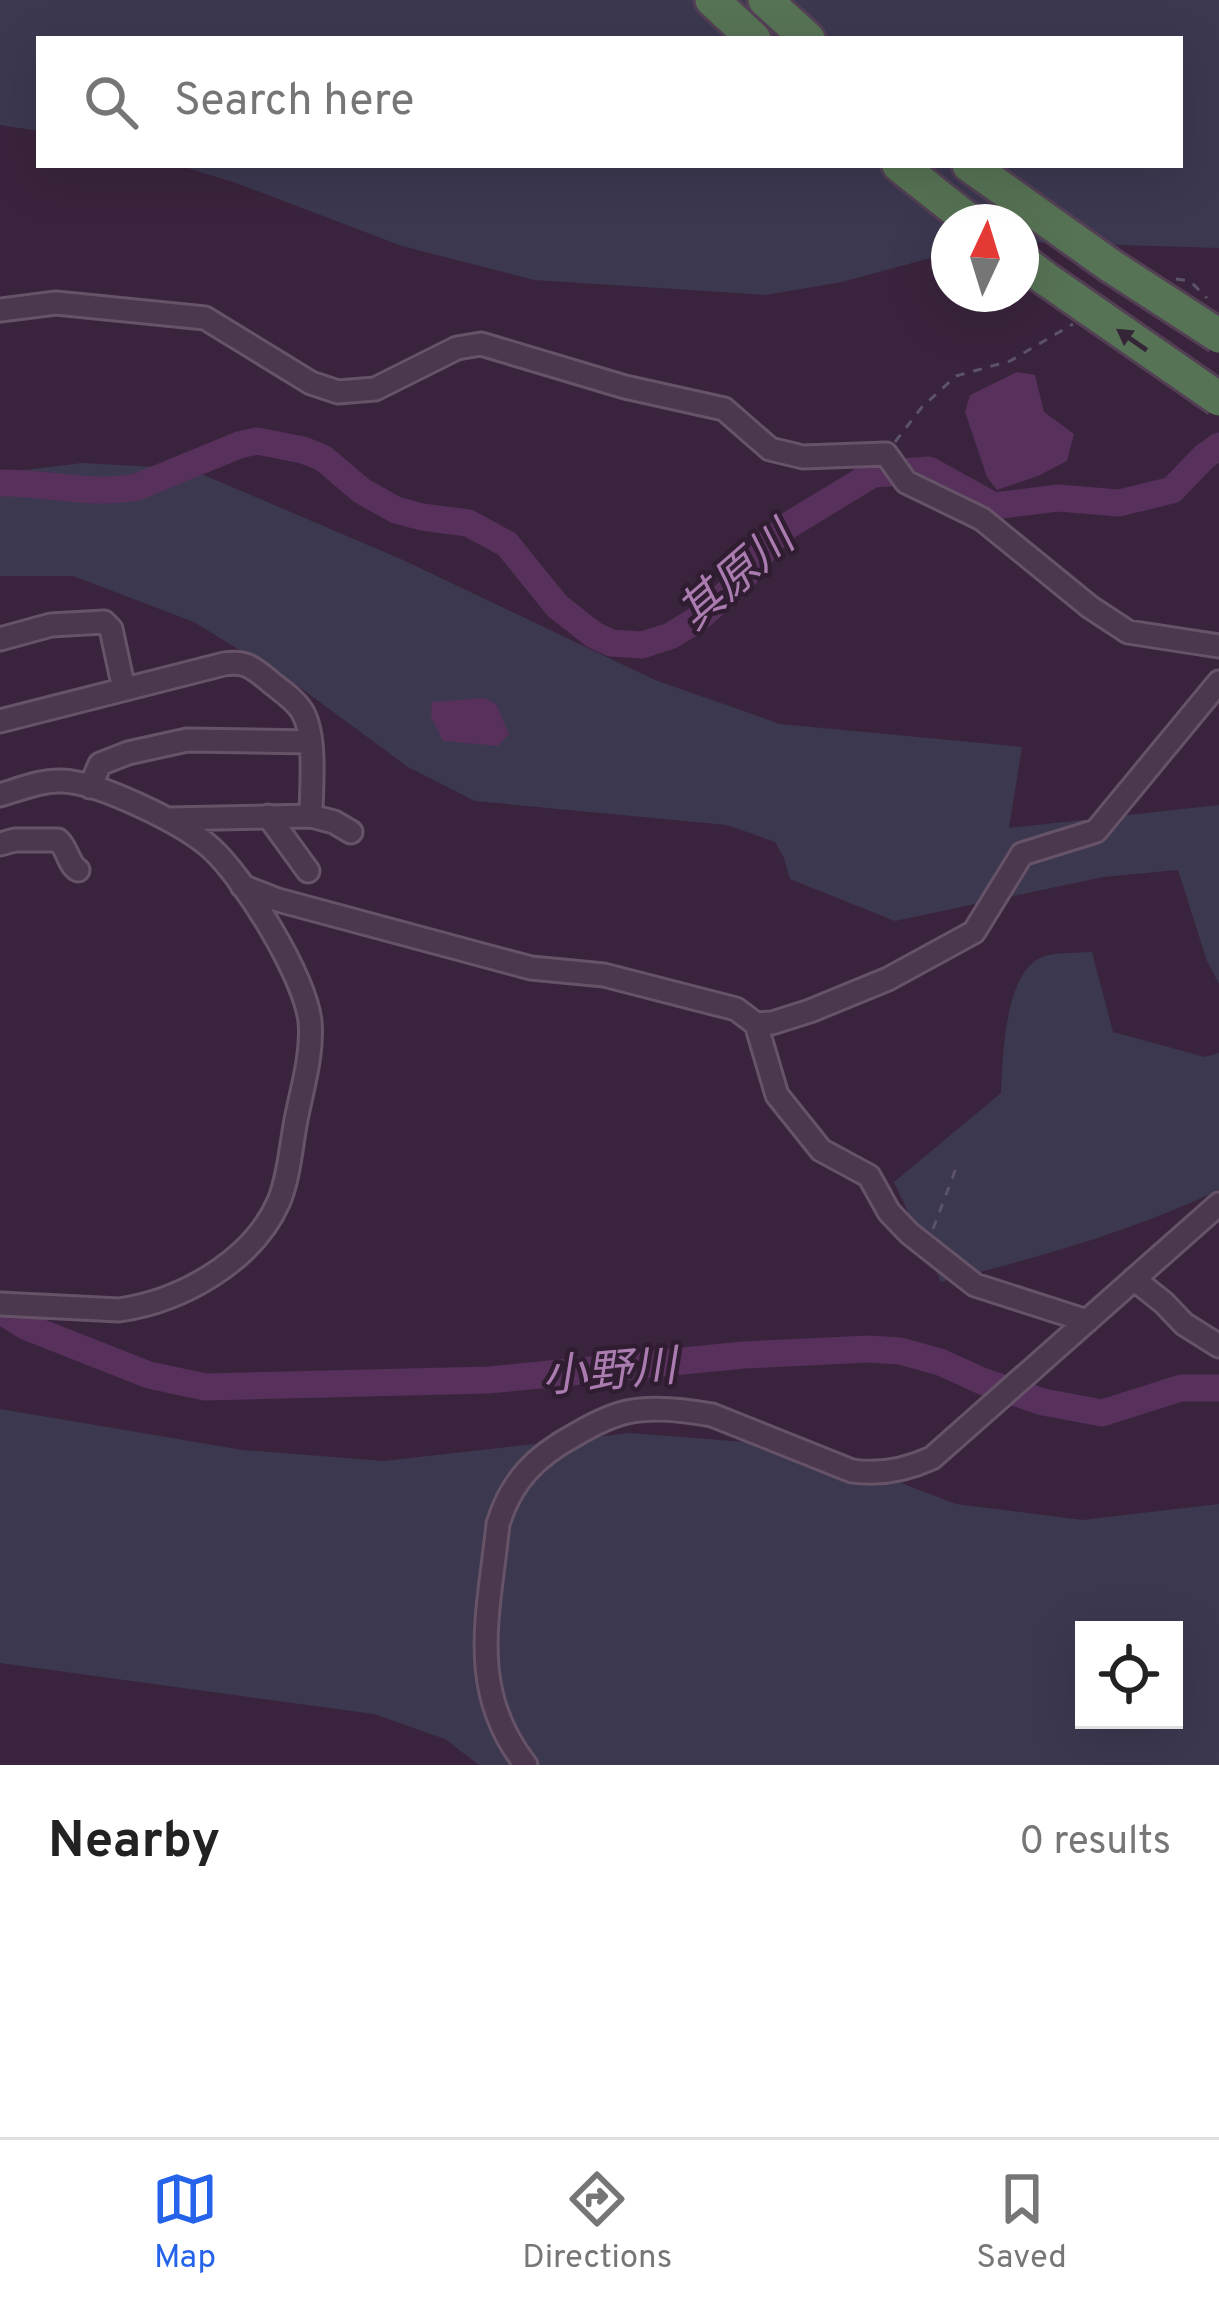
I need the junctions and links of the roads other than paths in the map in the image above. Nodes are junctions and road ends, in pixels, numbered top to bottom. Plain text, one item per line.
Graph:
1 (712, 0) edge
2 (765, 0) edge
3 (751, 36) edge
4 (805, 36) edge
5 (903, 168) edge
6 (973, 168) edge
7 (948, 204) edge
8 (1039, 274) edge
9 (0, 310) edge
10 (1219, 336) edge
11 (1219, 399) edge
12 (0, 640) edge
13 (1219, 646) edge
14 (1219, 682) edge
15 (124, 689) junction
16 (0, 721) edge
17 (310, 742) junction
18 (90, 787) junction
19 (0, 795) edge
20 (311, 816) junction
21 (268, 817) junction
22 (166, 819) junction
23 (351, 832) dead end
24 (0, 844) edge
25 (78, 870) dead end
26 (308, 872) dead end
27 (242, 886) junction
28 (756, 1024) junction
29 (1219, 1204) edge
30 (1134, 1279) junction
31 (0, 1304) edge
32 (1087, 1321) junction
33 (1219, 1346) edge
34 (526, 1765) edge

1 - 3 highway
2 - 4 highway
5 - 7 highway
6 - 10 highway, bridge
11 -> 8 highway, bridge
9 - 13 street
12 - 15 street
14 - 28 street
15 - 16 street
15 - 17 street
17 - 18 street
17 - 20 street
18 - 19 street
18 - 22 street
20 - 21 street
20 - 23 street
21 - 22 street
21 - 26 street
22 - 27 street
24 - 25 street
27 - 28 street
27 - 31 street
28 - 32 street
29 - 30 street
30 - 32 street
30 - 33 street
32 - 34 street

